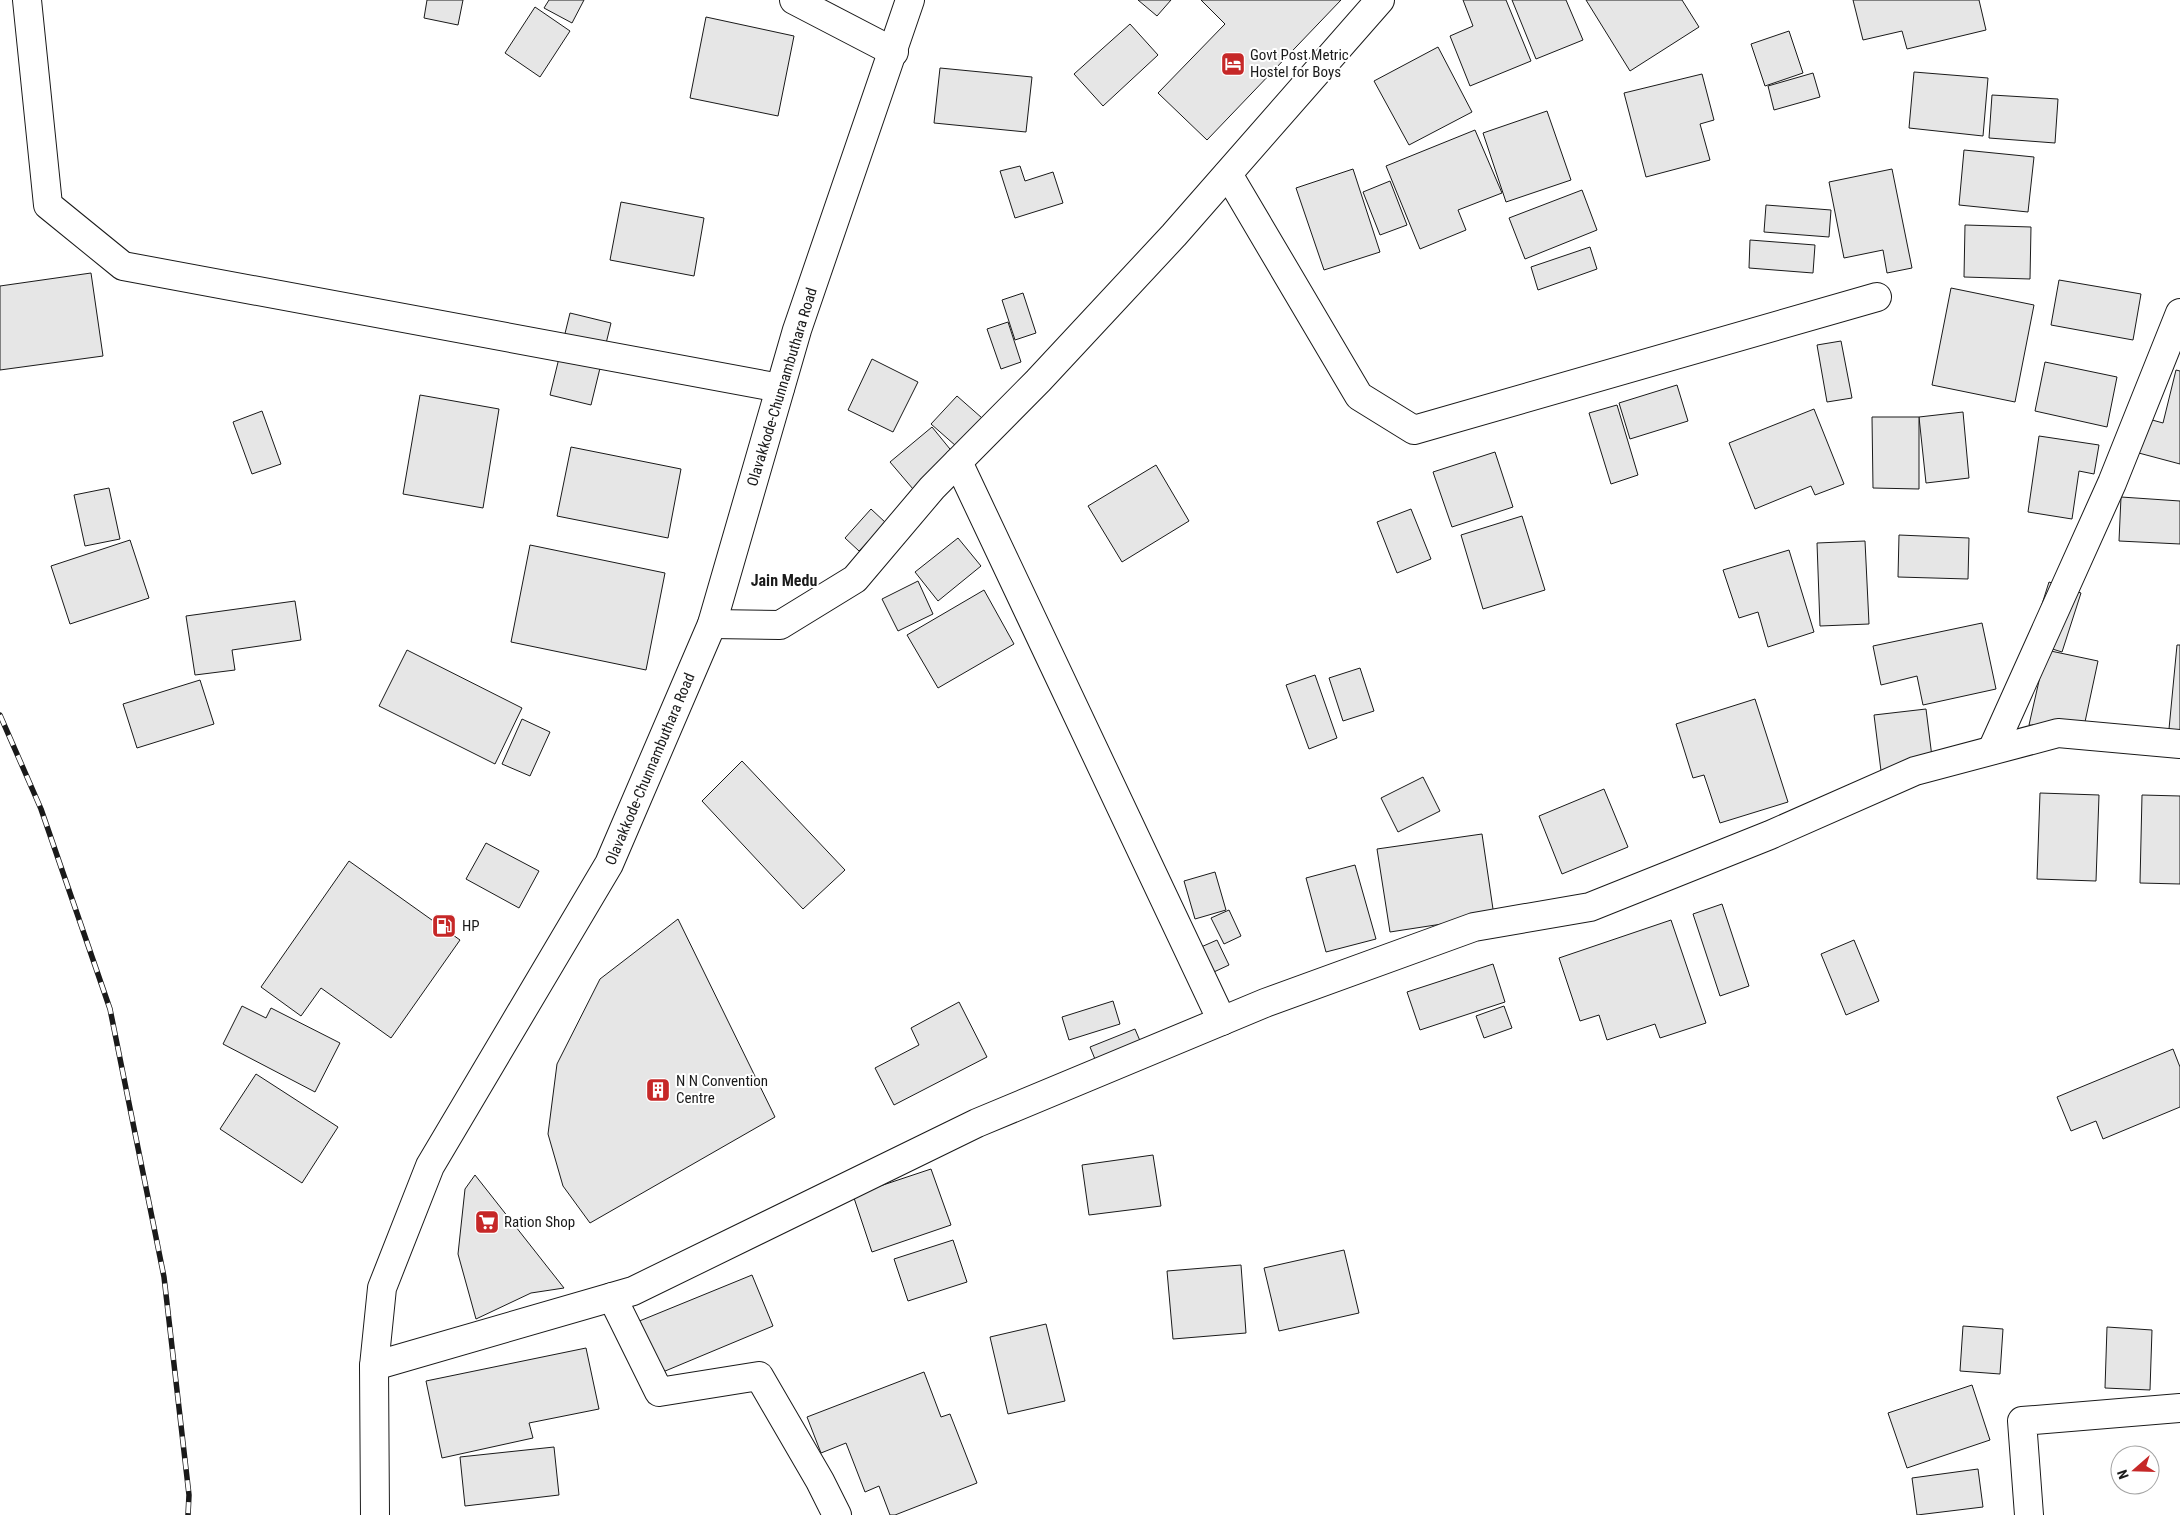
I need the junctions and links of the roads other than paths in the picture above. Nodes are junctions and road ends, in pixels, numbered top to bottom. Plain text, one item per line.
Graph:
1 (26, 0) edge
2 (794, 0) edge
3 (910, 0) edge
4 (1380, 0) edge
5 (894, 52) junction
6 (1228, 174) junction
7 (1877, 297) dead end
8 (2180, 313) edge
9 (780, 388) junction
10 (958, 462) junction
11 (712, 624) junction
12 (2180, 744) edge
13 (1992, 750) junction
14 (1222, 1021) junction
15 (612, 1297) junction
16 (374, 1366) junction
17 (2180, 1408) edge
18 (375, 1515) edge
19 (837, 1515) edge
20 (2029, 1515) edge

1 - 9 street
2 - 5 street
3 - 5 street, Olavakkode-Chunnambuthara Road
4 - 6 street
5 - 9 street, Olavakkode-Chunnambuthara Road
6 - 7 street
6 - 10 street
8 - 13 street
9 - 11 street, Olavakkode-Chunnambuthara Road
10 - 11 street
10 - 14 street
11 - 16 street, Olavakkode-Chunnambuthara Road
12 - 13 street
13 - 14 street
14 - 15 street
15 - 16 street
15 - 19 street
16 - 18 street, Olavakkode-Chunnambuthara Road
17 - 20 street

